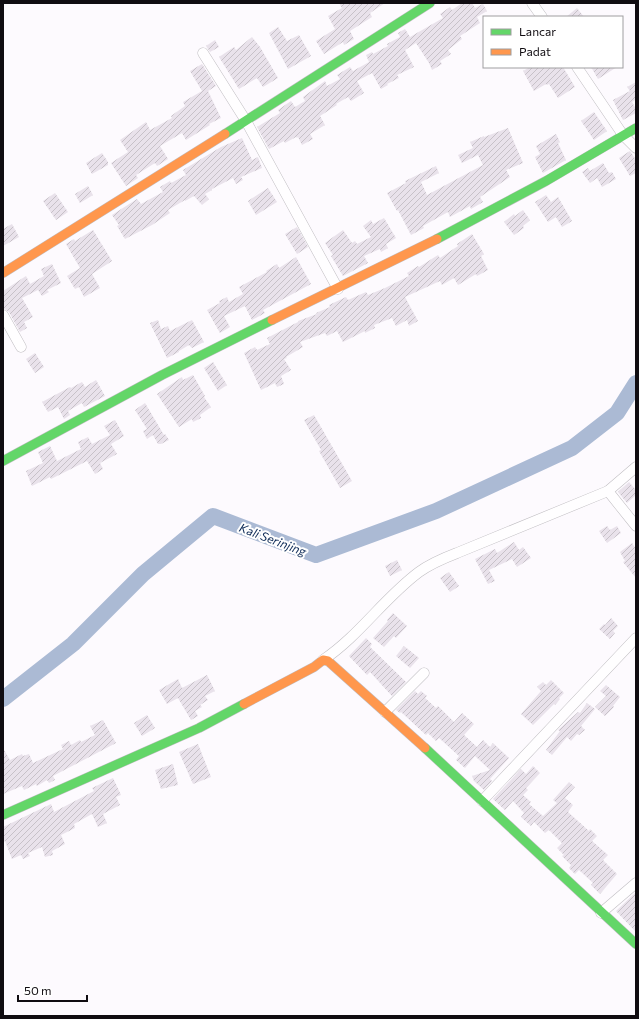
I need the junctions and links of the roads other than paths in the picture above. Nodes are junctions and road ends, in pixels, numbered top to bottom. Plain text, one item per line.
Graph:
1 (430, 3) edge
2 (532, 3) edge
3 (541, 16) edge
4 (203, 53) dead end
5 (578, 68) edge
6 (246, 122) junction
7 (636, 128) edge
8 (623, 136) junction
9 (636, 148) edge
10 (3, 273) edge
11 (338, 289) junction
12 (3, 315) edge
13 (21, 347) dead end
14 (3, 461) edge
15 (636, 467) edge
16 (608, 490) junction
17 (636, 526) edge
18 (636, 638) edge
19 (323, 660) junction
20 (424, 673) dead end
21 (385, 712) junction
22 (482, 801) junction
23 (3, 815) edge
24 (636, 883) edge
25 (601, 913) junction
26 (636, 944) edge

1 - 6 street
2 - 3 street
4 - 6 street
5 - 8 street
6 - 10 street
6 - 11 street
7 - 8 street
8 - 9 street
8 - 11 street
11 - 14 street
12 - 13 street
15 - 16 street
16 - 17 street
16 - 19 street
18 - 22 street
19 - 21 street
19 - 23 street
20 - 21 street
21 - 22 street
22 - 25 street
24 - 25 street
25 - 26 street

